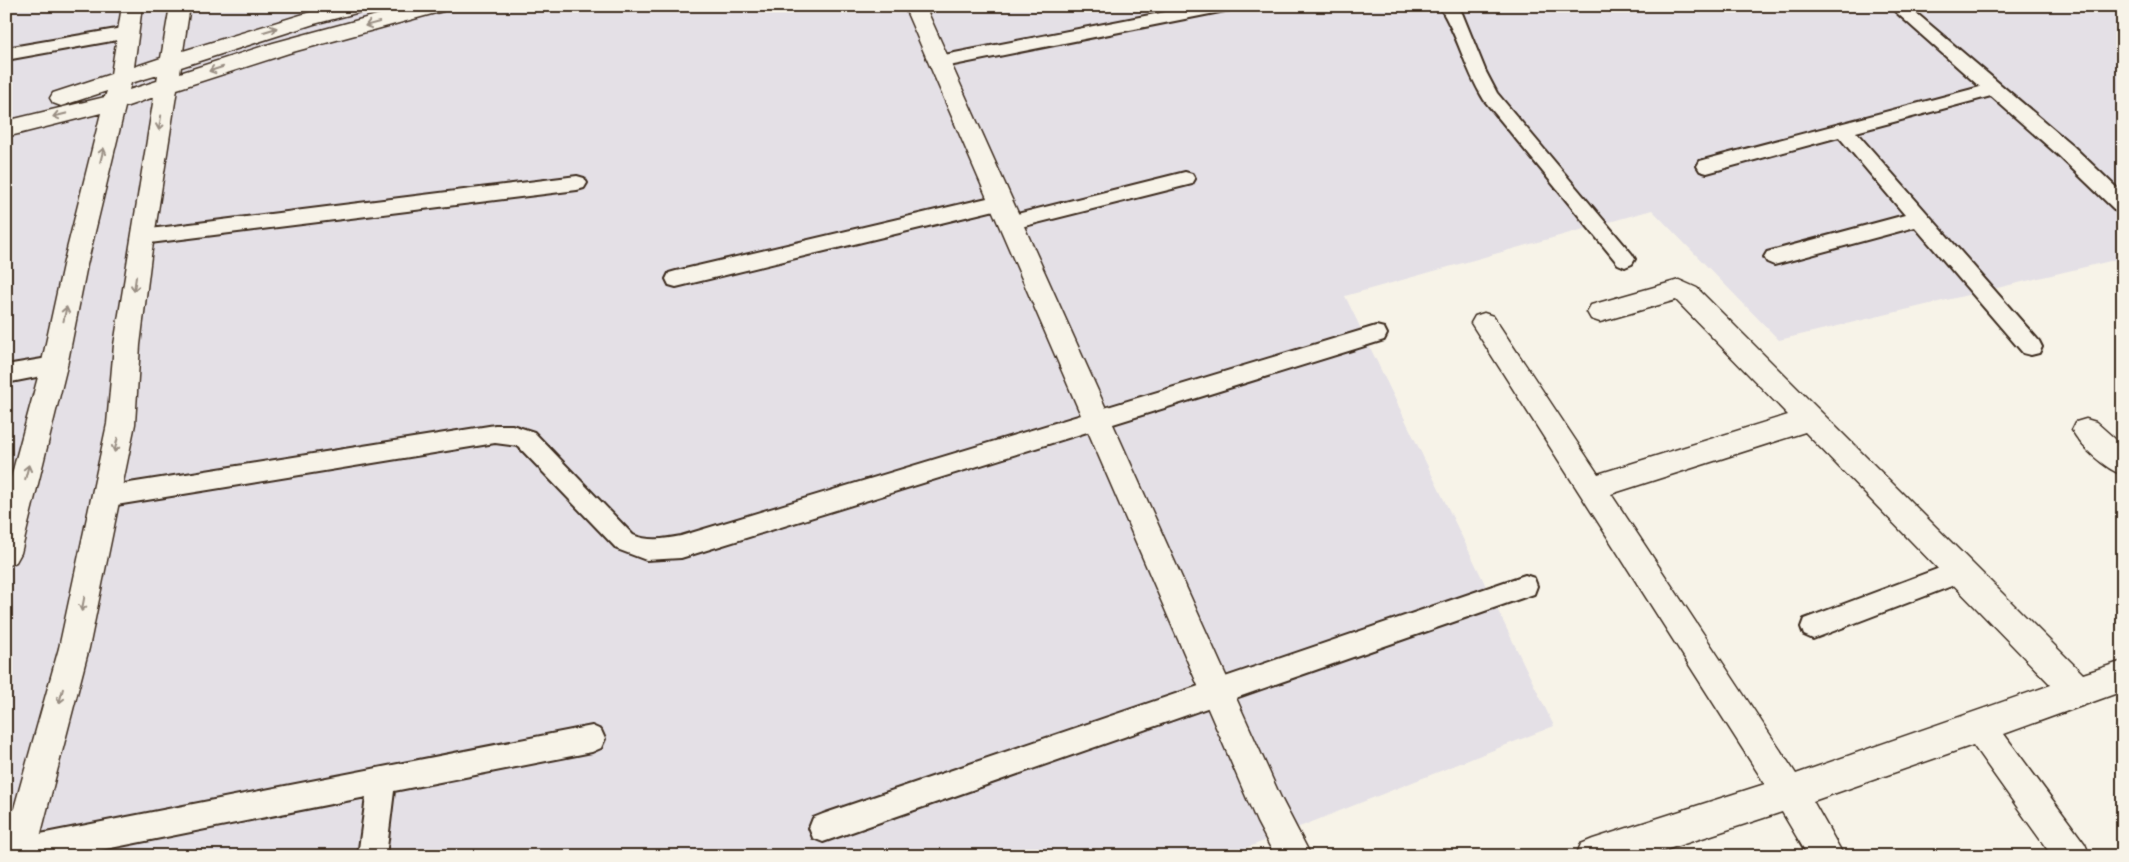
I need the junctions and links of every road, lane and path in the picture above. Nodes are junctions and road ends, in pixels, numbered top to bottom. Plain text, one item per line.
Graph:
1 (132, 6) edge
2 (180, 6) edge
3 (357, 6) edge
4 (436, 6) edge
5 (914, 6) edge
6 (1224, 6) edge
7 (1447, 6) edge
8 (1897, 6) edge
9 (128, 33) junction
10 (6, 54) edge
11 (939, 62) junction
12 (169, 73) junction
13 (1994, 89) junction
14 (118, 90) junction
15 (6, 112) edge
16 (6, 129) edge
17 (1844, 130) junction
18 (1707, 166) dead end
19 (1185, 179) dead end
20 (577, 183) dead end
21 (2123, 206) edge
22 (1004, 213) junction
23 (1921, 218) junction
24 (142, 237) junction
25 (1774, 258) dead end
26 (1625, 259) dead end
27 (676, 279) dead end
28 (1600, 312) dead end
29 (1484, 323) dead end
30 (1376, 334) dead end
31 (2031, 347) dead end
32 (54, 366) junction
33 (6, 374) edge
34 (1810, 419) junction
35 (1098, 421) junction
36 (2086, 430) dead end
37 (2123, 463) edge
38 (1592, 488) junction
39 (104, 497) junction
40 (6, 553) edge
41 (1961, 571) junction
42 (1526, 586) dead end
43 (1812, 627) dead end
44 (2123, 676) edge
45 (2077, 690) junction
46 (1218, 693) junction
47 (1980, 728) junction
48 (592, 739) dead end
49 (382, 780) junction
50 (1790, 794) junction
51 (823, 828) dead end
52 (19, 854) edge
53 (372, 856) edge
54 (1294, 856) edge
55 (1593, 856) edge
56 (1827, 856) edge
57 (2073, 856) edge

1 - 9 street
2 - 12 street
12 -> 3 street
4 -> 12 street
5 - 11 street
6 - 11 lane
7 - 26 lane
8 - 13 lane
9 - 10 lane
9 - 14 street
11 - 22 street
12 - 14 street
12 -> 24 street
13 - 17 lane
13 - 21 lane
14 - 15 street
14 -> 16 street
32 -> 14 street
17 - 18 lane
17 - 23 lane
19 - 22 lane
20 - 24 lane
22 - 27 lane
22 - 35 street
23 - 25 lane
23 - 31 lane
24 -> 39 street
28 - 34 street
29 - 38 street
30 - 35 lane
32 - 33 lane
40 -> 32 street
34 - 38 street
34 - 41 street
35 - 39 lane
35 - 46 street
36 - 37 street
38 - 50 street
39 -> 52 street
41 - 43 lane
41 - 45 street
42 - 46 lane
44 - 45 street
45 - 47 street
46 - 51 lane
46 - 54 street
47 - 50 street
47 - 57 street
48 - 49 lane
49 - 52 lane
49 - 53 lane
50 - 55 street
50 - 56 street

